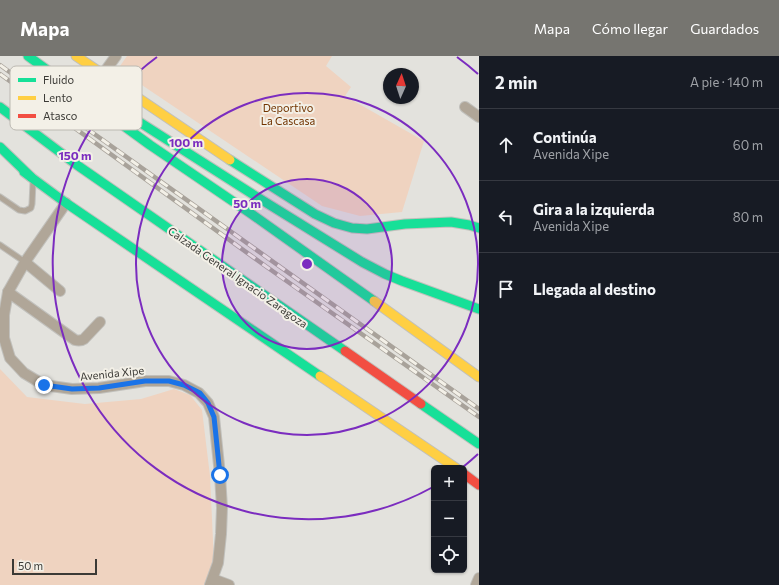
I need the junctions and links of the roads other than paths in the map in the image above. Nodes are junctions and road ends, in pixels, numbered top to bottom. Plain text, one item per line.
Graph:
1 (76, 56) edge
2 (116, 56) edge
3 (30, 58) edge
4 (41, 66) edge
5 (44, 66) edge
6 (91, 66) edge
7 (109, 66) edge
8 (142, 101) edge
9 (465, 106) dead end
10 (0, 107) edge
11 (10, 115) edge
12 (479, 117) edge
13 (142, 124) edge
14 (31, 130) edge
15 (129, 130) edge
16 (0, 147) edge
17 (210, 147) junction
18 (0, 156) edge
19 (32, 178) junction
20 (0, 197) edge
21 (66, 203) junction
22 (479, 228) edge
23 (0, 245) edge
24 (25, 262) junction
25 (362, 262) junction
26 (60, 291) dead end
27 (8, 292) junction
28 (479, 309) edge
29 (100, 322) dead end
30 (479, 377) edge
31 (479, 444) edge
32 (452, 465) edge
33 (467, 476) edge
34 (479, 485) edge
35 (479, 578) edge
36 (211, 582) edge
37 (229, 585) edge
38 (476, 585) edge

1 - 6 main road
2 - 7 street
3 - 4 main road
3 - 5 main road
8 - 17 main road
9 - 12 street
10 - 11 main road, Calzada General Ignacio Zaragoza
13 - 25 main road
14 - 31 main road, Calzada General Ignacio Zaragoza
15 - 30 main road
16 - 19 main road
17 - 22 main road
17 - 25 main road
18 - 19 main road
19 - 20 lane
19 - 21 main road
21 - 24 street, Avenida Xipe
21 - 32 main road
23 - 24 lane
24 - 26 street
24 - 27 street, Avenida Xipe
25 - 28 main road
27 - 29 street
27 - 36 street, Avenida Xipe
33 - 34 main road
35 - 38 street
36 - 37 street

